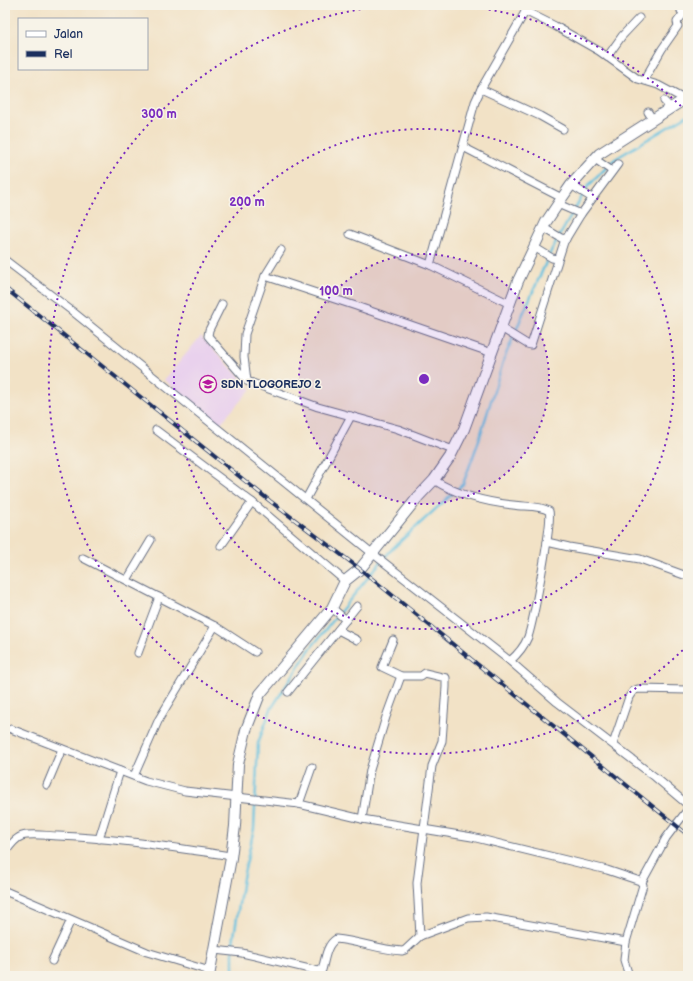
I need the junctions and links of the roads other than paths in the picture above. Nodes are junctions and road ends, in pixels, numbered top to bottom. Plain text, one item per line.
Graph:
1 (683, 5) edge
2 (527, 8) edge
3 (639, 18) dead end
4 (607, 57) junction
5 (644, 80) junction
6 (481, 89) junction
7 (686, 98) edge
8 (563, 129) dead end
9 (463, 147) junction
10 (598, 161) junction
11 (618, 164) dead end
12 (610, 170) junction
13 (574, 187) junction
14 (589, 197) junction
15 (561, 203) junction
16 (579, 213) junction
17 (547, 229) junction
18 (350, 234) dead end
19 (563, 238) junction
20 (537, 248) junction
21 (281, 250) dead end
22 (555, 259) junction
23 (5, 260) edge
24 (430, 265) junction
25 (265, 276) junction
26 (222, 304) dead end
27 (510, 304) junction
28 (504, 330) junction
29 (492, 353) junction
30 (247, 381) junction
31 (351, 416) junction
32 (156, 430) dead end
33 (453, 450) junction
34 (434, 480) junction
35 (306, 499) junction
36 (252, 502) junction
37 (151, 540) dead end
38 (547, 542) junction
39 (220, 546) dead end
40 (372, 553) junction
41 (83, 558) dead end
42 (684, 575) dead end
43 (127, 580) junction
44 (346, 581) junction
45 (159, 597) junction
46 (357, 606) dead end
47 (333, 608) junction
48 (344, 618) junction
49 (215, 626) junction
50 (338, 630) junction
51 (357, 640) dead end
52 (393, 640) dead end
53 (255, 652) dead end
54 (138, 654) dead end
55 (510, 661) junction
56 (402, 676) junction
57 (688, 690) edge
58 (288, 692) dead end
59 (11, 729) dead end
60 (613, 744) junction
61 (62, 749) junction
62 (312, 767) dead end
63 (120, 771) junction
64 (134, 776) junction
65 (47, 785) dead end
66 (241, 798) junction
67 (300, 804) junction
68 (688, 805) edge
69 (688, 809) edge
70 (362, 819) junction
71 (423, 829) junction
72 (99, 839) junction
73 (5, 853) edge
74 (232, 856) junction
75 (642, 882) junction
76 (5, 891) edge
77 (71, 920) junction
78 (420, 936) junction
79 (626, 942) junction
80 (214, 950) junction
81 (52, 961) dead end
82 (210, 974) edge
83 (629, 976) edge

1 - 5 street
2 - 4 street
2 - 6 street
3 - 4 street
4 - 5 street
5 - 7 street
6 - 8 street
6 - 9 street
7 - 10 main road
9 - 15 street
9 - 24 street
10 - 12 street
10 - 13 main road
11 - 12 street
12 - 14 street
13 - 14 street
13 - 15 main road
14 - 16 street
15 - 16 street
15 - 17 main road
16 - 19 street
17 - 19 street
17 - 20 main road
18 - 24 street
19 - 22 street
20 - 22 street
20 - 27 main road
21 - 25 street
22 - 28 street
23 - 35 street
24 - 27 street
25 - 29 street
25 - 30 street
26 - 30 street
27 - 28 main road
28 - 29 main road
29 - 33 main road
30 - 31 street
31 - 33 street
31 - 35 street
32 - 36 street
33 - 34 main road
34 - 38 street
34 - 40 main road
35 - 40 street
36 - 39 street
36 - 44 street
37 - 43 street
38 - 42 street
38 - 55 street
40 - 44 main road
40 - 55 street
41 - 43 street
43 - 45 street
44 - 47 main road
45 - 49 street
45 - 54 street
46 - 48 street
47 - 48 street
47 - 66 main road
48 - 50 street
49 - 53 street
49 - 64 street
50 - 51 street
50 - 58 street
52 - 56 street
55 - 60 street
56 - 70 street
56 - 71 street
57 - 60 street
59 - 61 street
60 - 68 street
61 - 63 street
61 - 65 street
62 - 67 street
63 - 64 street
63 - 72 street
64 - 66 street
66 - 67 street
66 - 74 main road
67 - 70 street
69 - 75 street
70 - 71 street
71 - 75 street
71 - 78 street
72 - 73 street
72 - 74 street
74 - 80 main road
75 - 79 street
76 - 77 street
77 - 81 street
77 - 82 street
78 - 79 street
78 - 80 street
79 - 83 street
80 - 82 main road

